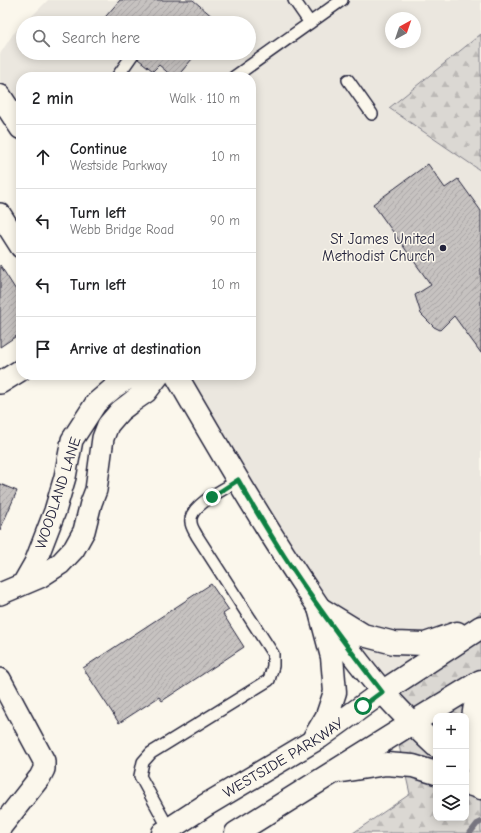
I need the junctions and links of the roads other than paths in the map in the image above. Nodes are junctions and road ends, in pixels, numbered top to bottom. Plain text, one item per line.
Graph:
1 (294, 0) edge
2 (342, 0) edge
3 (310, 23) junction
4 (129, 60) edge
5 (120, 72) edge
6 (241, 72) edge
7 (348, 80) dead end
8 (0, 96) edge
9 (372, 114) dead end
10 (16, 120) edge
11 (0, 214) edge
12 (16, 239) edge
13 (16, 373) edge
14 (122, 380) edge
15 (155, 380) edge
16 (179, 380) edge
17 (0, 383) edge
18 (238, 480) junction
19 (60, 495) junction
20 (90, 503) junction
21 (22, 584) junction
22 (0, 594) edge
23 (319, 608) junction
24 (481, 626) edge
25 (0, 679) edge
26 (481, 681) edge
27 (481, 691) edge
28 (382, 692) junction
29 (412, 723) junction
30 (312, 742) junction
31 (433, 743) edge
32 (433, 772) edge
33 (331, 773) junction
34 (469, 777) edge
35 (469, 784) edge
36 (481, 788) edge
37 (0, 828) edge
38 (166, 831) edge
39 (236, 833) edge

1 - 3 lane
2 - 3 lane
3 - 6 lane
4 - 5 lane
7 - 9 lane
8 - 10 main road
11 - 12 street
13 - 17 street
14 - 19 street, WOODLAND LANE
15 - 20 street
16 - 18 main road
18 - 23 main road
18 - 38 lane
19 - 20 street
19 - 21 street, WOODLAND LANE
20 - 21 street
21 - 22 street
23 - 24 main road
23 - 28 main road
23 - 30 main road
24 - 28 main road, WESTSIDE PARKWAY
25 - 37 street
26 - 29 main road
27 - 36 main road
28 - 29 main road
28 - 30 main road, WESTSIDE PARKWAY
29 - 31 main road
29 - 33 main road
30 - 38 main road, WESTSIDE PARKWAY
32 - 33 main road
33 - 39 main road
34 - 36 main road
35 - 36 main road

